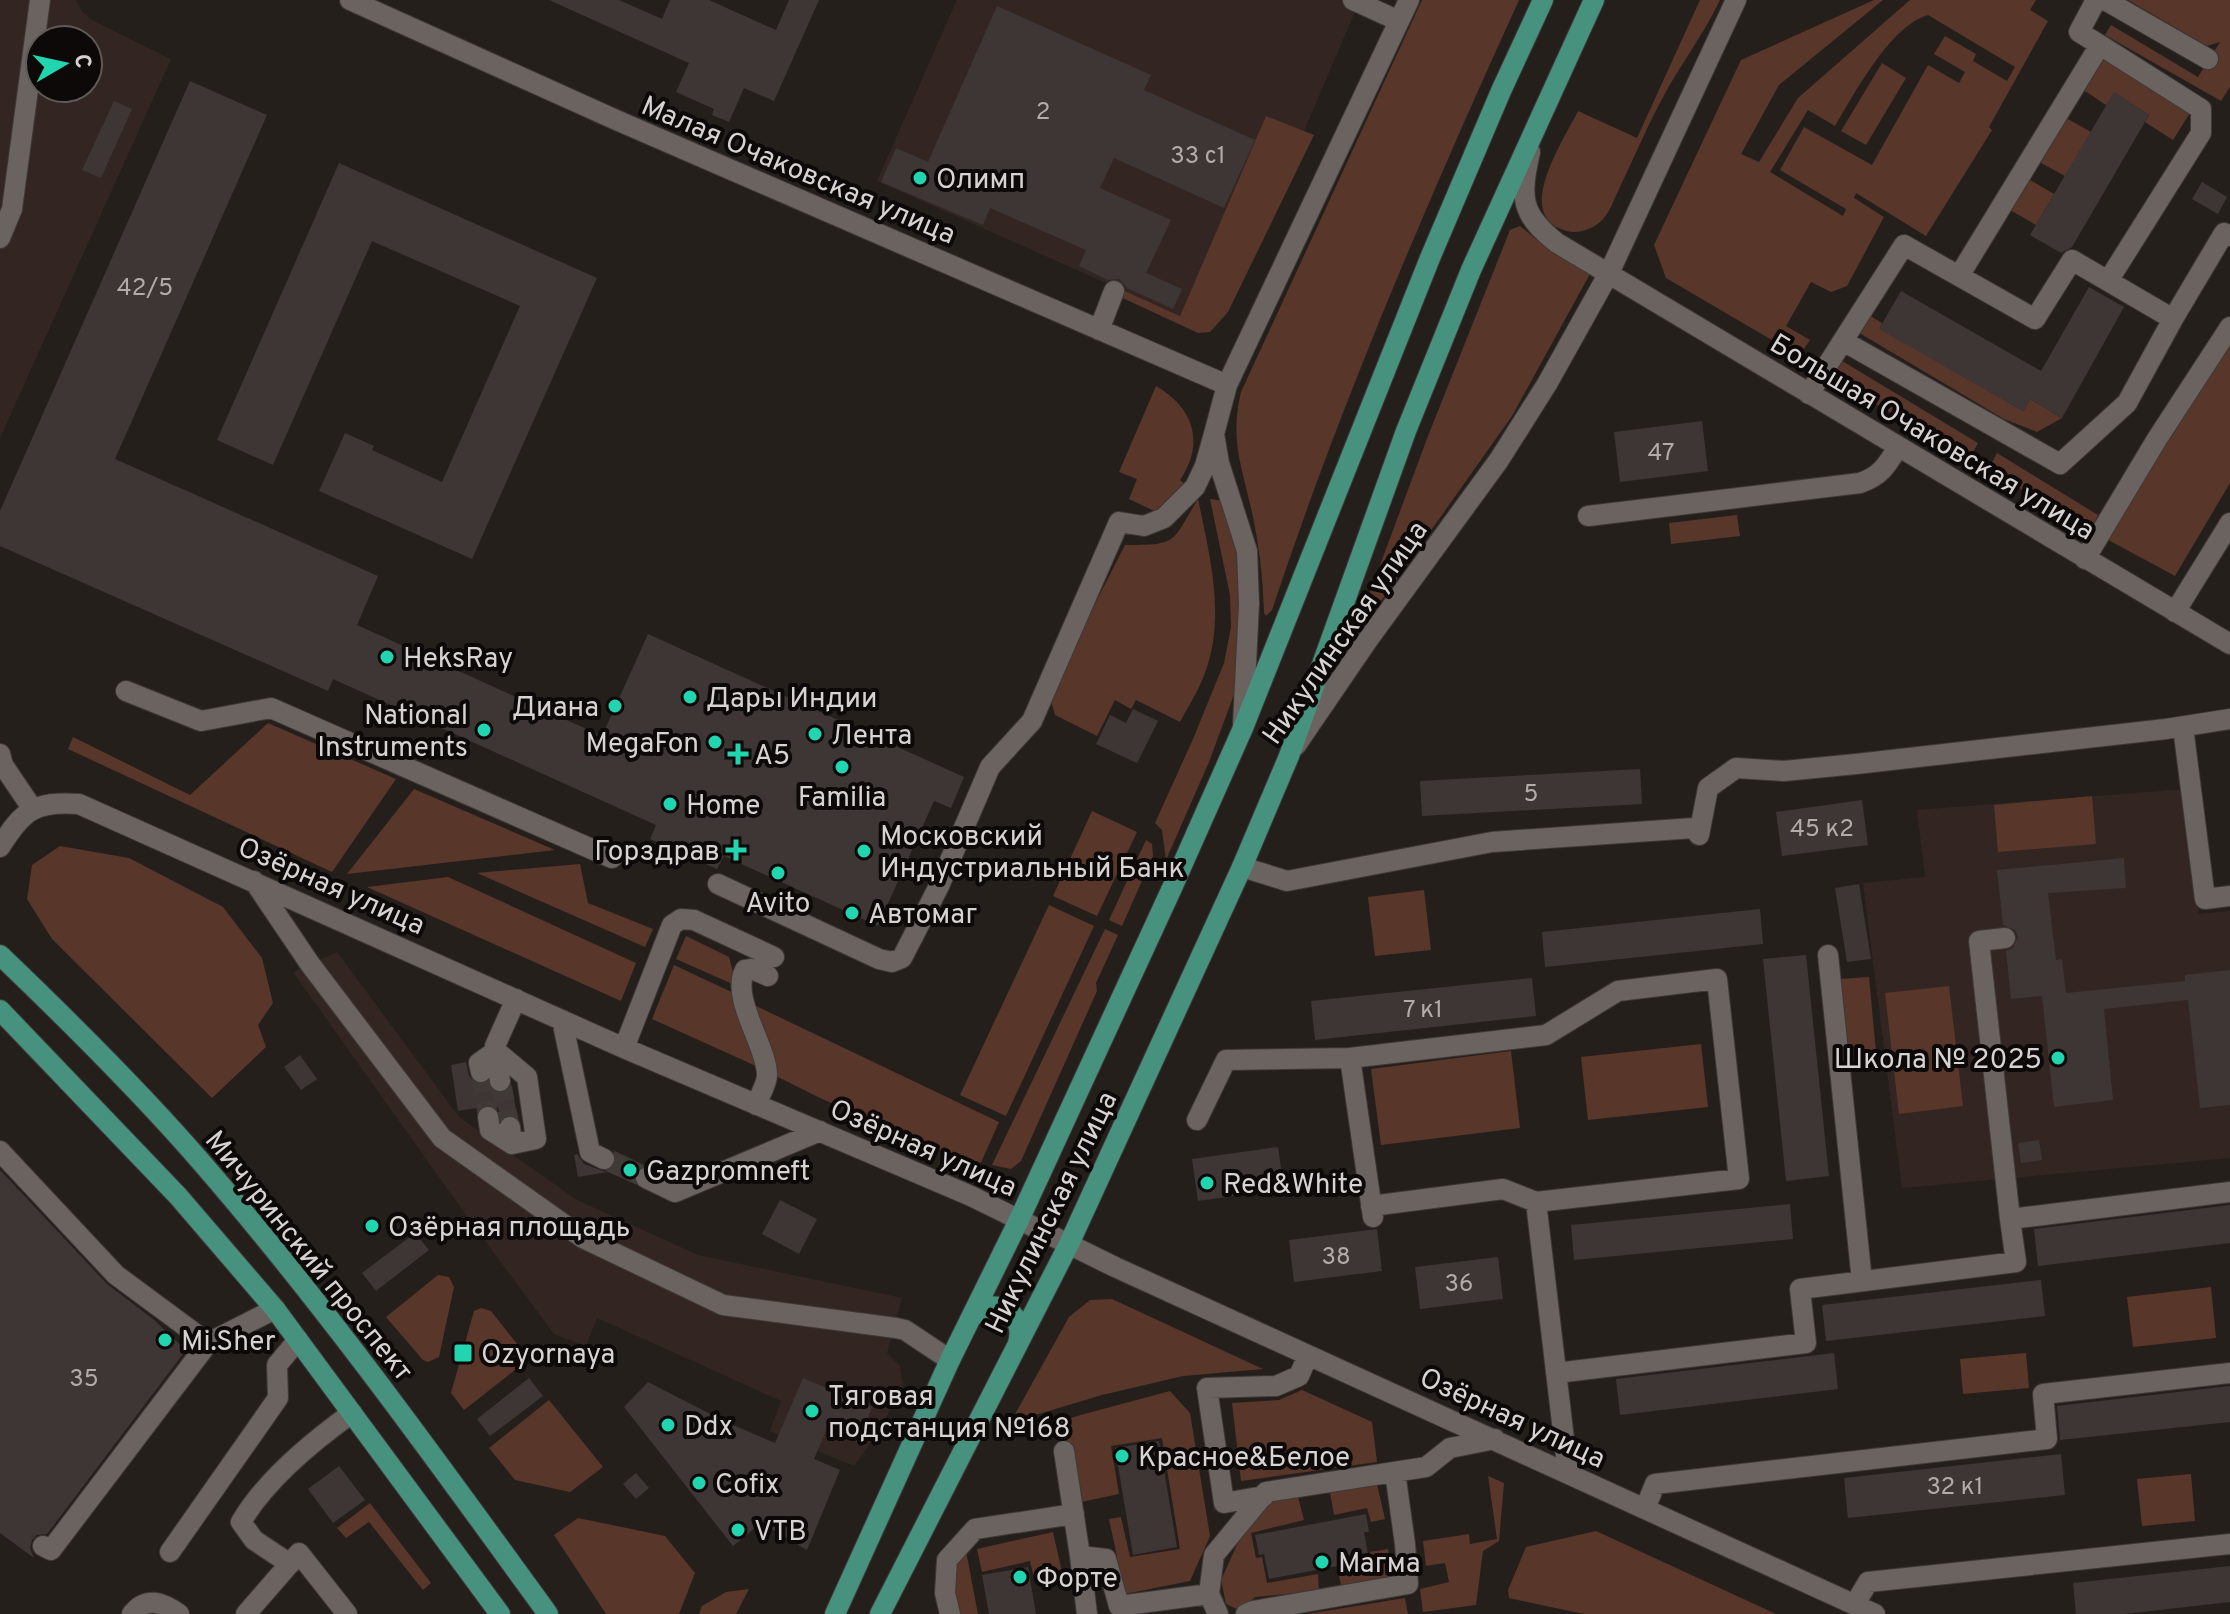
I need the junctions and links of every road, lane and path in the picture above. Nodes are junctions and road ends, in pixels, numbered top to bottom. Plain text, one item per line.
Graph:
1 (40, 0) edge
2 (350, 0) edge
3 (1353, 0) edge
4 (1409, 0) edge
5 (1543, 0) edge
6 (1594, 0) edge
7 (1736, 0) edge
8 (2096, 0) edge
9 (2105, 0) edge
10 (1399, 21) junction
11 (2100, 45) junction
12 (2208, 59) dead end
13 (1534, 133) junction
14 (2230, 236) edge
15 (0, 238) edge
16 (1609, 273) junction
17 (1959, 276) junction
18 (2108, 281) junction
19 (1114, 291) dead end
20 (2173, 319) junction
21 (2230, 327) edge
22 (1099, 330) junction
23 (1843, 341) junction
24 (1227, 385) junction
25 (1809, 394) junction
26 (1214, 434) junction
27 (1898, 447) junction
28 (1588, 516) dead end
29 (2229, 528) edge
30 (2085, 559) junction
31 (2175, 612) junction
32 (2230, 644) edge
33 (126, 691) dead end
34 (2230, 719) edge
35 (2183, 727) junction
36 (1243, 728) junction
37 (0, 754) edge
38 (1289, 756) junction
39 (32, 808) junction
40 (0, 847) edge
41 (612, 858) dead end
42 (1242, 867) junction
43 (254, 881) junction
44 (718, 884) dead end
45 (2230, 896) edge
46 (2005, 938) dead end
47 (0, 955) edge
48 (1828, 955) dead end
49 (516, 999) junction
50 (0, 1010) edge
51 (562, 1020) junction
52 (624, 1048) junction
53 (496, 1051) junction
54 (1350, 1058) junction
55 (481, 1072) tunnel mouth
56 (500, 1081) tunnel mouth
57 (756, 1105) junction
58 (488, 1117) tunnel mouth
59 (1197, 1120) dead end
60 (820, 1131) junction
61 (0, 1151) edge
62 (604, 1159) tunnel mouth
63 (646, 1178) tunnel mouth
64 (2230, 1192) edge
65 (1536, 1202) junction
66 (2010, 1219) junction
67 (1019, 1220) junction
68 (1069, 1244) junction
69 (1862, 1281) junction
70 (275, 1309) junction
71 (970, 1320) junction
72 (298, 1340) junction
73 (208, 1343) junction
74 (1017, 1347) junction
75 (1308, 1355) junction
76 (950, 1360) junction
77 (1556, 1373) junction
78 (2230, 1373) edge
79 (352, 1413) junction
80 (1495, 1439) junction
81 (1064, 1451) dead end
82 (1395, 1472) junction
83 (1568, 1473) junction
84 (1264, 1496) junction
85 (1645, 1509) junction
86 (1074, 1514) junction
87 (2230, 1544) edge
88 (43, 1546) dead end
89 (170, 1552) dead end
90 (1080, 1556) junction
91 (290, 1564) junction
92 (1209, 1594) junction
93 (1868, 1611) edge
94 (132, 1614) edge
95 (179, 1614) edge
96 (246, 1614) edge
97 (347, 1614) edge
98 (500, 1614) edge
99 (548, 1614) edge
100 (835, 1614) edge
101 (880, 1614) edge
102 (950, 1614) edge
103 (1087, 1614) edge
104 (1218, 1614) edge
105 (1246, 1614) edge

1 - 15 street
2 - 22 street, Малая Очаковская улица
3 - 10 street
4 - 10 street, Никулинская улица
5 - 36 main road
6 - 13 main road
7 - 16 street, Никулинская улица
8 - 11 street
9 - 12 street
10 - 24 street, Никулинская улица
11 - 17 street
11 - 18 street
13 - 16 street, Большая Очаковская улица
13 - 38 main road
14 - 20 street
16 - 25 street, Большая Очаковская улица
16 - 38 street, Никулинская улица
17 - 18 street
17 - 23 street
18 - 20 street
19 - 22 street
20 - 23 street
21 - 30 street
22 - 24 street, Малая Очаковская улица
23 - 25 street
24 - 26 street, Никулинская улица
25 - 27 street, Большая Очаковская улица
26 - 36 street, Никулинская улица
26 - 44 street
27 - 28 street
27 - 30 street, Большая Очаковская улица
29 - 31 street
30 - 31 street, Большая Очаковская улица
31 - 32 street, Большая Очаковская улица
33 - 41 street
34 - 35 street
35 - 42 street
35 - 45 street
36 - 67 main road, Никулинская улица
37 - 39 street
38 - 42 main road, Никулинская улица
39 - 40 street
39 - 43 street, Озёрная улица
42 - 68 main road, Никулинская улица
43 - 49 street, Озёрная улица
43 - 76 street
46 - 66 street
47 - 99 main road, Мичуринский проспект
48 - 69 street
49 - 51 street, Озёрная улица
49 - 53 street
50 - 70 main road
51 - 52 street, Озёрная улица
51 - 62 street
52 - 57 street, Озёрная улица
52 - 57 street
53 - 55 street
53 - 56 street
53 - 58 street
54 - 59 street
54 - 65 street
54 - 65 street
57 - 60 street, Озёрная улица
60 - 63 street
60 - 67 street, Озёрная улица
61 - 73 street
64 - 66 street
65 - 77 street
66 - 69 street
67 - 68 street, Озёрная улица
67 - 71 main road, Никулинская улица
68 - 74 main road, Никулинская улица
68 - 75 street, Озёрная улица
69 - 77 street
70 - 72 main road
70 - 73 street
71 - 74 main road
71 - 76 main road, Никулинская улица
72 - 79 main road
72 - 89 street
73 - 88 street
74 - 101 main road, Никулинская улица
75 - 80 street, Озёрная улица
75 - 84 street
76 - 100 main road, Никулинская улица
77 - 83 street
78 - 85 street
79 - 91 street
79 - 98 main road
80 - 82 street
80 - 83 street, Озёрная улица
81 - 86 street
82 - 84 street
82 - 105 street
83 - 85 street, Озёрная улица
84 - 92 street
85 - 93 street, Озёрная улица
86 - 90 street
86 - 102 street
87 - 93 street
90 - 92 street
90 - 103 street
91 - 96 street
91 - 97 street
92 - 104 street
94 - 95 street

